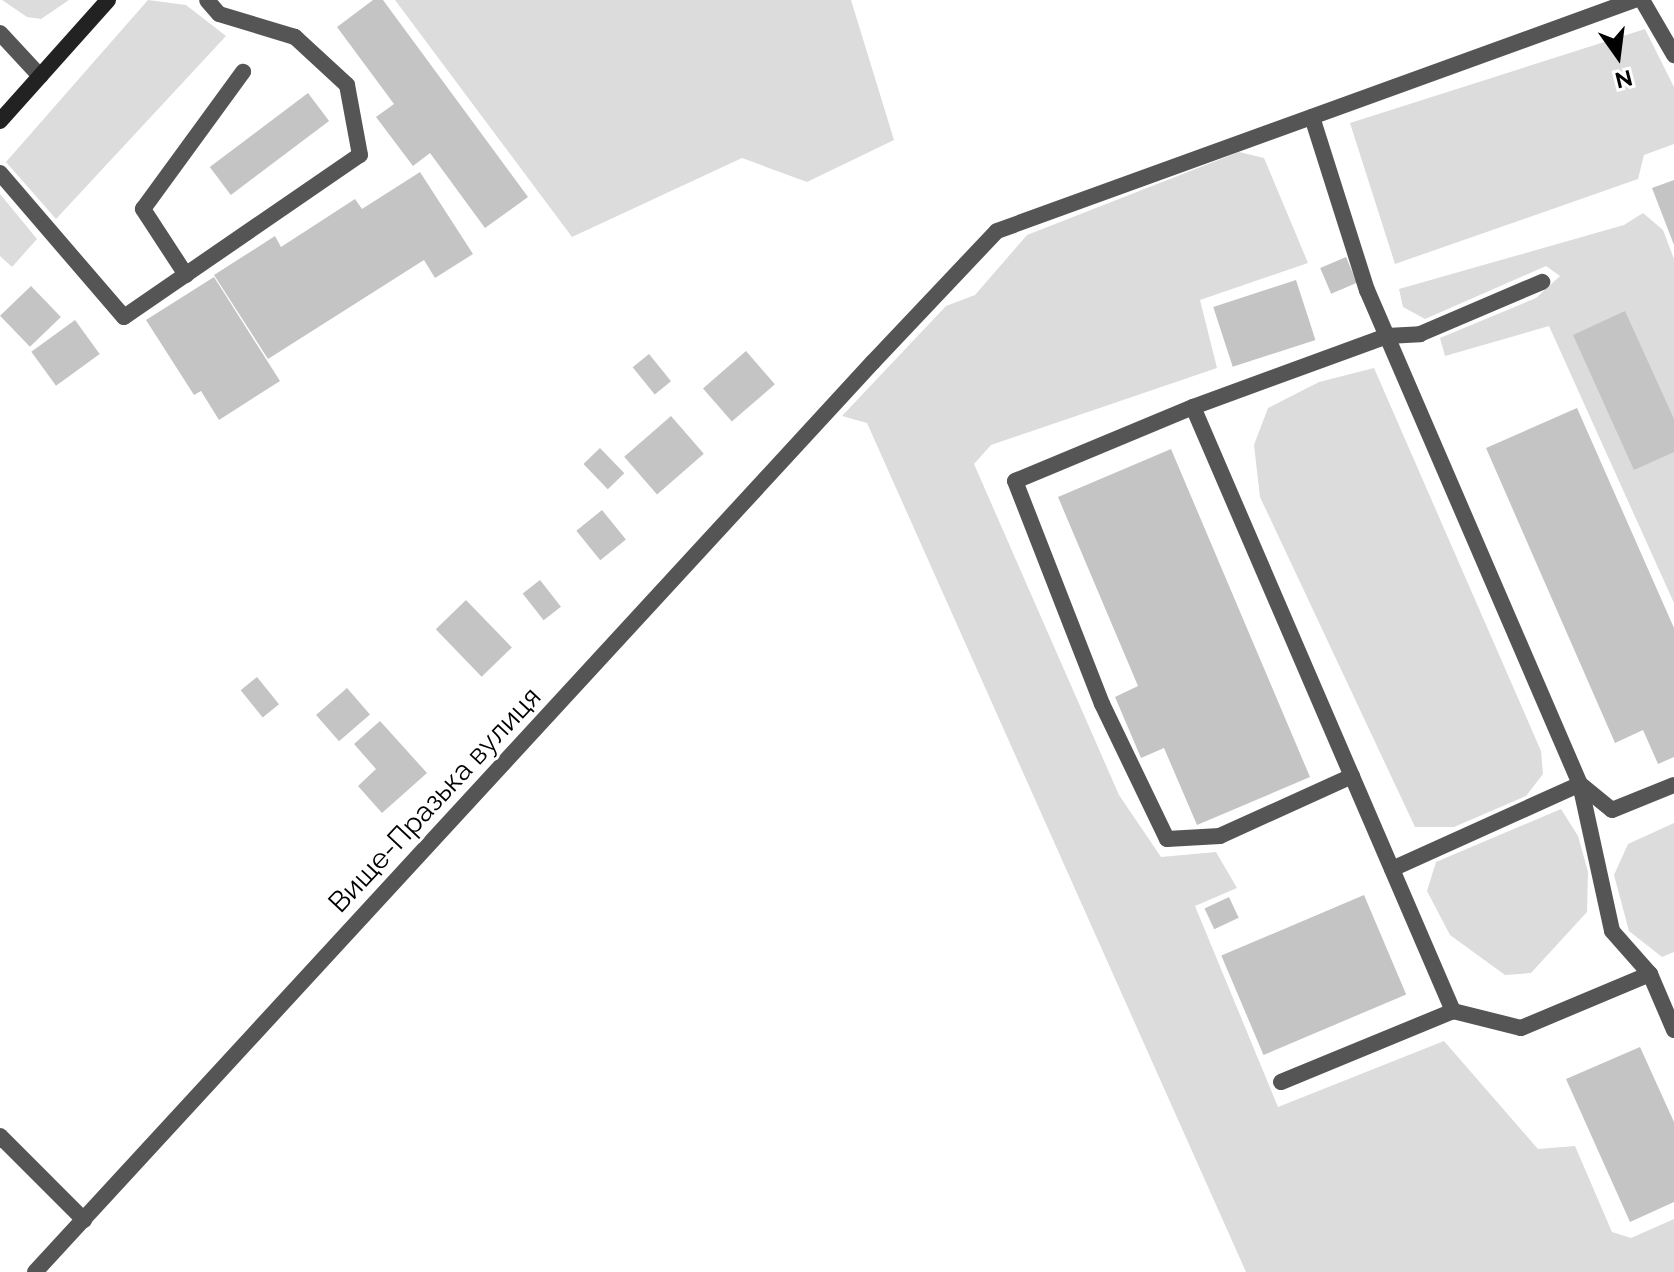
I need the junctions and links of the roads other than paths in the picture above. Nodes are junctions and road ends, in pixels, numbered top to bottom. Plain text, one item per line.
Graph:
1 (108, 0) edge
2 (207, 0) edge
3 (1634, 0) edge
4 (1642, 0) edge
5 (0, 33) edge
6 (1674, 55) edge
7 (243, 72) dead end
8 (40, 76) junction
9 (1312, 117) junction
10 (0, 121) edge
11 (0, 173) edge
12 (186, 275) junction
13 (1542, 282) dead end
14 (1387, 336) junction
15 (1193, 407) junction
16 (1352, 776) junction
17 (1580, 784) junction
18 (1674, 785) edge
19 (1392, 869) junction
20 (1650, 974) junction
21 (1453, 1011) junction
22 (1674, 1030) edge
23 (1281, 1082) dead end
24 (0, 1136) edge
25 (84, 1220) junction
26 (35, 1272) edge

1 - 8 main road
2 - 12 street
3 - 9 street, Вище-Празька вулиця
4 - 6 street
5 - 8 street
7 - 12 street
8 - 10 main road
9 - 14 street
9 - 25 street, Вище-Празька вулиця
11 - 12 street
13 - 14 street
14 - 15 street
14 - 17 street
15 - 16 street
15 - 16 street
16 - 19 street
17 - 18 street
17 - 19 street
17 - 20 street
19 - 21 street
20 - 21 street
20 - 22 street
21 - 23 street
24 - 25 street
25 - 26 street, Вище-Празька вулиця

